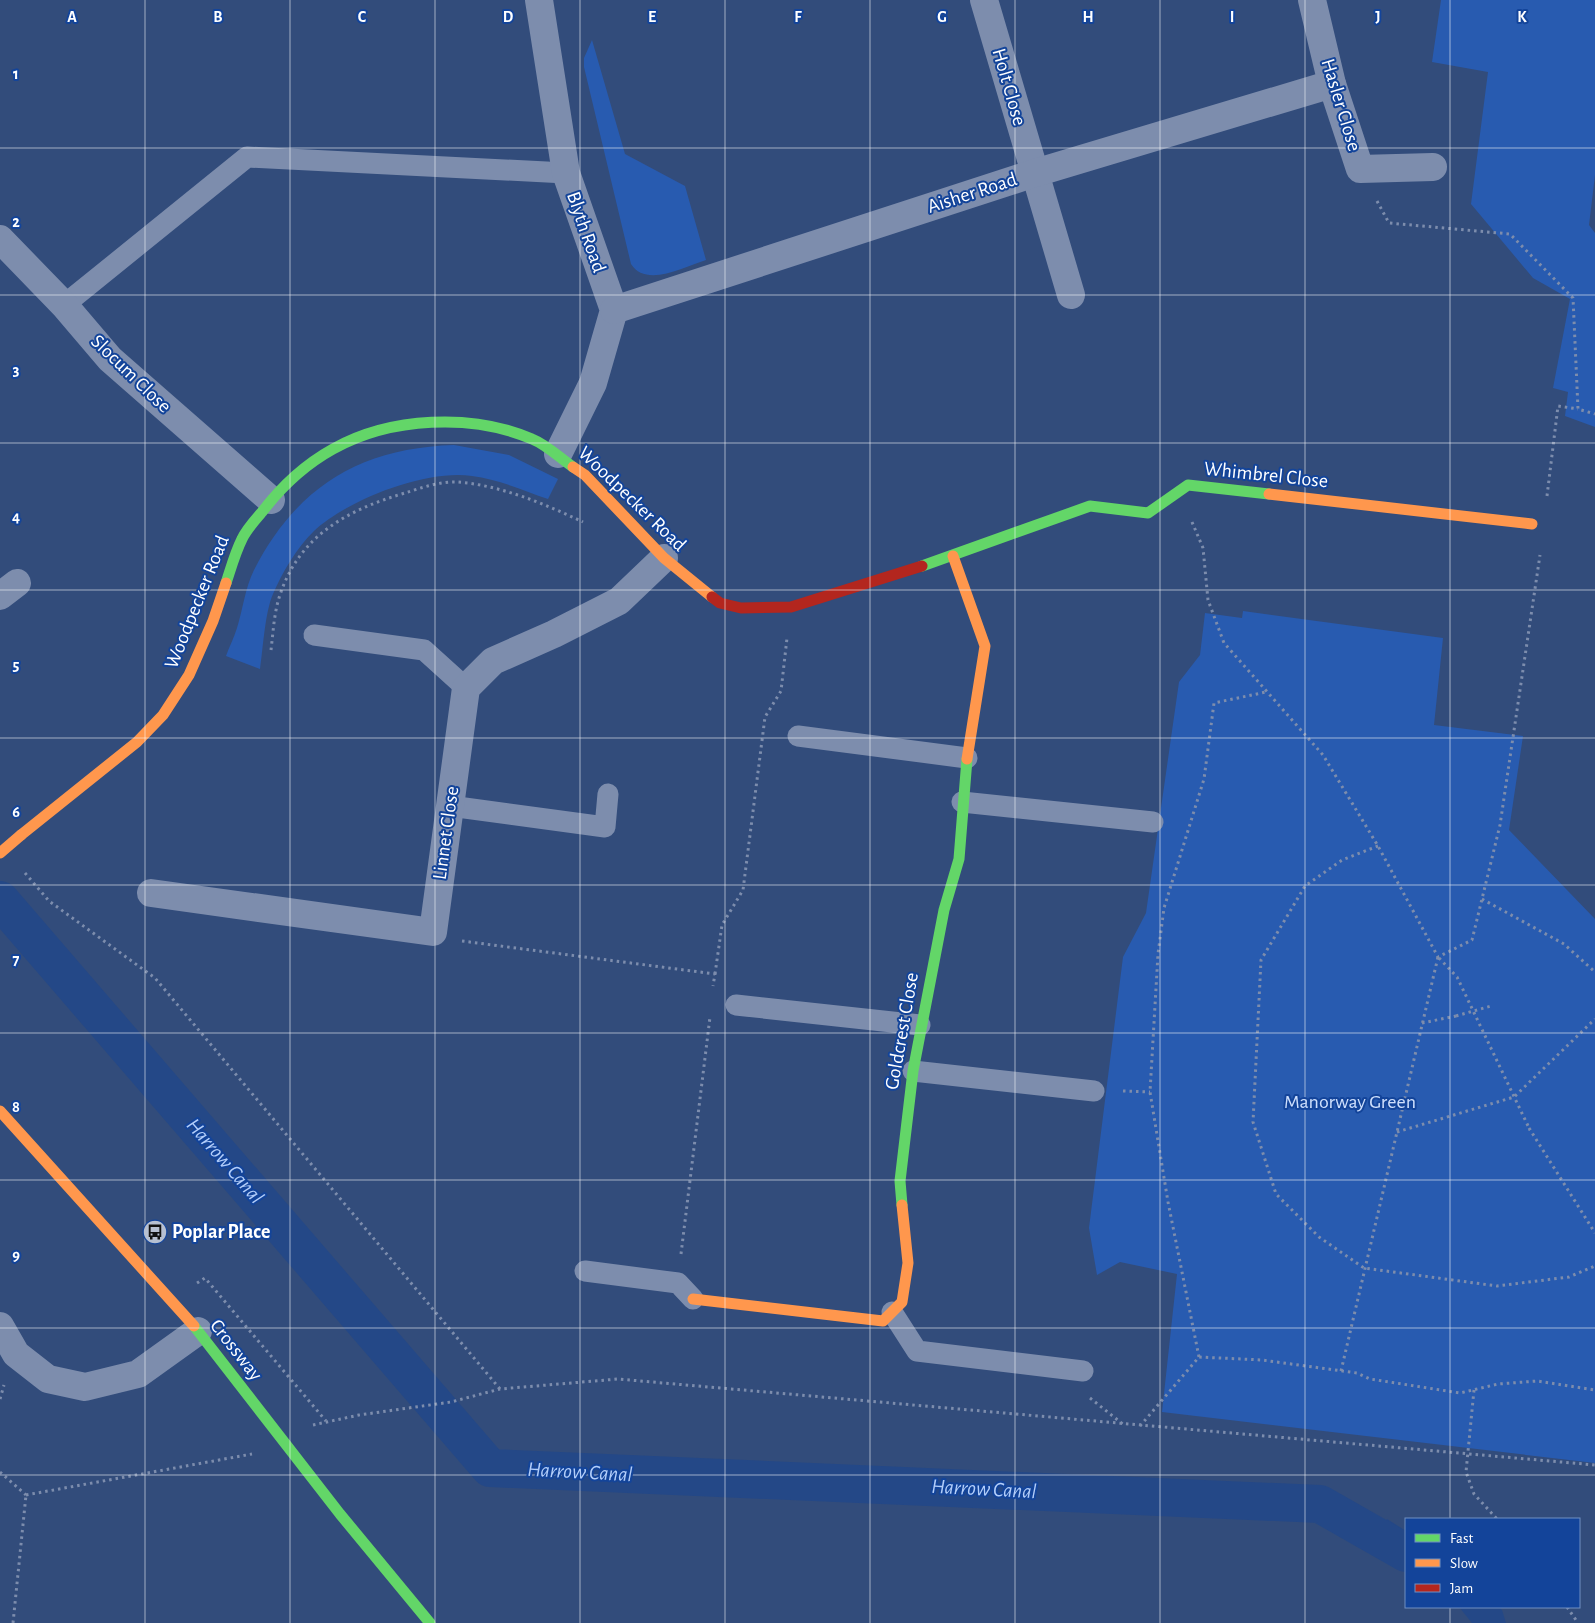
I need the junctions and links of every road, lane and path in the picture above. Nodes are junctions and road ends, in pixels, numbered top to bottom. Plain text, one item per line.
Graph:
1 (539, 0) edge
2 (984, 0) edge
3 (1312, 0) edge
4 (1332, 84) junction
5 (1433, 167) dead end
6 (1360, 169) junction
7 (566, 173) junction
8 (1035, 173) junction
9 (0, 239) edge
10 (1071, 295) dead end
11 (64, 305) junction
12 (614, 310) junction
13 (1578, 409) junction
14 (1595, 414) edge
15 (558, 454) junction
16 (1179, 491) junction
17 (271, 500) junction
18 (1546, 504) dead end
19 (585, 523) dead end
20 (1532, 524) dead end
21 (1540, 553) dead end
22 (952, 556) junction
23 (664, 558) junction
24 (790, 607) junction
25 (314, 635) dead end
26 (271, 650) dead end
27 (466, 688) junction
28 (1266, 692) junction
29 (798, 736) dead end
30 (967, 758) junction
31 (608, 794) dead end
32 (962, 802) junction
33 (450, 806) junction
34 (1153, 822) dead end
35 (1378, 846) junction
36 (0, 853) edge
37 (24, 872) dead end
38 (150, 893) dead end
39 (1482, 899) junction
40 (433, 932) junction
41 (1438, 957) junction
42 (1595, 972) edge
43 (715, 974) junction
44 (712, 993) dead end
45 (736, 1005) dead end
46 (1491, 1006) dead end
47 (710, 1013) dead end
48 (1595, 1019) edge
49 (1422, 1023) junction
50 (920, 1025) junction
51 (913, 1071) junction
52 (1094, 1091) dead end
53 (1514, 1097) junction
54 (0, 1111) edge
55 (1397, 1132) junction
56 (1595, 1233) edge
57 (1595, 1266) edge
58 (1364, 1268) junction
59 (585, 1271) dead end
60 (678, 1283) junction
61 (169, 1299) junction
62 (693, 1299) joint
63 (892, 1312) junction
64 (0, 1326) edge
65 (198, 1331) junction
66 (1199, 1357) junction
67 (1083, 1371) joint
68 (1341, 1371) junction
69 (500, 1389) junction
70 (1474, 1390) junction
71 (1595, 1390) edge
72 (326, 1421) junction
73 (313, 1425) dead end
74 (1125, 1426) junction
75 (1139, 1427) junction
76 (254, 1454) dead end
77 (1468, 1454) junction
78 (1595, 1465) edge
79 (0, 1472) edge
80 (26, 1495) junction
81 (1496, 1518) edge
82 (1568, 1608) edge
83 (12, 1623) edge
84 (430, 1623) edge
85 (1578, 1623) edge

1 - 7 street, Blyth Road
2 - 8 street, Holt Close
3 - 4 street, Hasler Close
4 - 6 street, Hasler Close
4 - 8 street, Aisher Road
5 - 6 street, Hasler Close
6 - 13 path
7 - 11 lane
7 - 12 street, Blyth Road
8 - 10 street, Holt Close
8 - 12 street, Aisher Road
9 - 11 street, Slocum Close
11 - 17 street, Slocum Close
12 - 15 street
13 - 14 path
13 - 18 path
15 - 17 street, Woodpecker Road
15 - 23 street, Woodpecker Road
16 - 20 street, Whimbrel Close
16 - 22 street, Whimbrel Close
16 - 28 path
17 - 36 street, Woodpecker Road, bridge
19 - 26 path
21 - 39 path
22 - 24 street, Woodpecker Road
22 - 30 street, Goldcrest Close
23 - 24 street, Woodpecker Road
23 - 27 street
24 - 43 path
25 - 27 lane
27 - 33 street, Linnet Close
28 - 35 path
28 - 66 path
29 - 30 lane
30 - 32 street, Goldcrest Close
31 - 33 lane
32 - 34 lane
32 - 50 street, Goldcrest Close
33 - 40 street, Linnet Close
35 - 41 path
35 - 58 path
37 - 69 path
38 - 40 street
39 - 41 path
39 - 42 path
40 - 43 path
41 - 49 path
41 - 53 path
43 - 44 path
45 - 50 lane
46 - 49 path, bridge
47 - 60 path
48 - 53 path
49 - 55 path
50 - 51 street, Goldcrest Close
51 - 52 lane
51 - 63 street, Goldcrest Close
53 - 55 path
53 - 56 path
54 - 61 street, Crossway
55 - 58 path
57 - 58 path
58 - 68 path
59 - 60 lane
60 - 62 lane
61 - 65 street, Crossway
61 - 72 path
62 - 63 street
63 - 67 lane
64 - 65 street
65 - 84 street, Crossway
66 - 68 path
66 - 75 path
67 - 74 path
68 - 70 path
69 - 72 path
69 - 74 path
70 - 71 path
70 - 77 path
72 - 73 path
74 - 75 path
75 - 77 path
76 - 80 path
77 - 78 path
77 - 81 path
79 - 80 path
80 - 83 path
82 - 85 path

